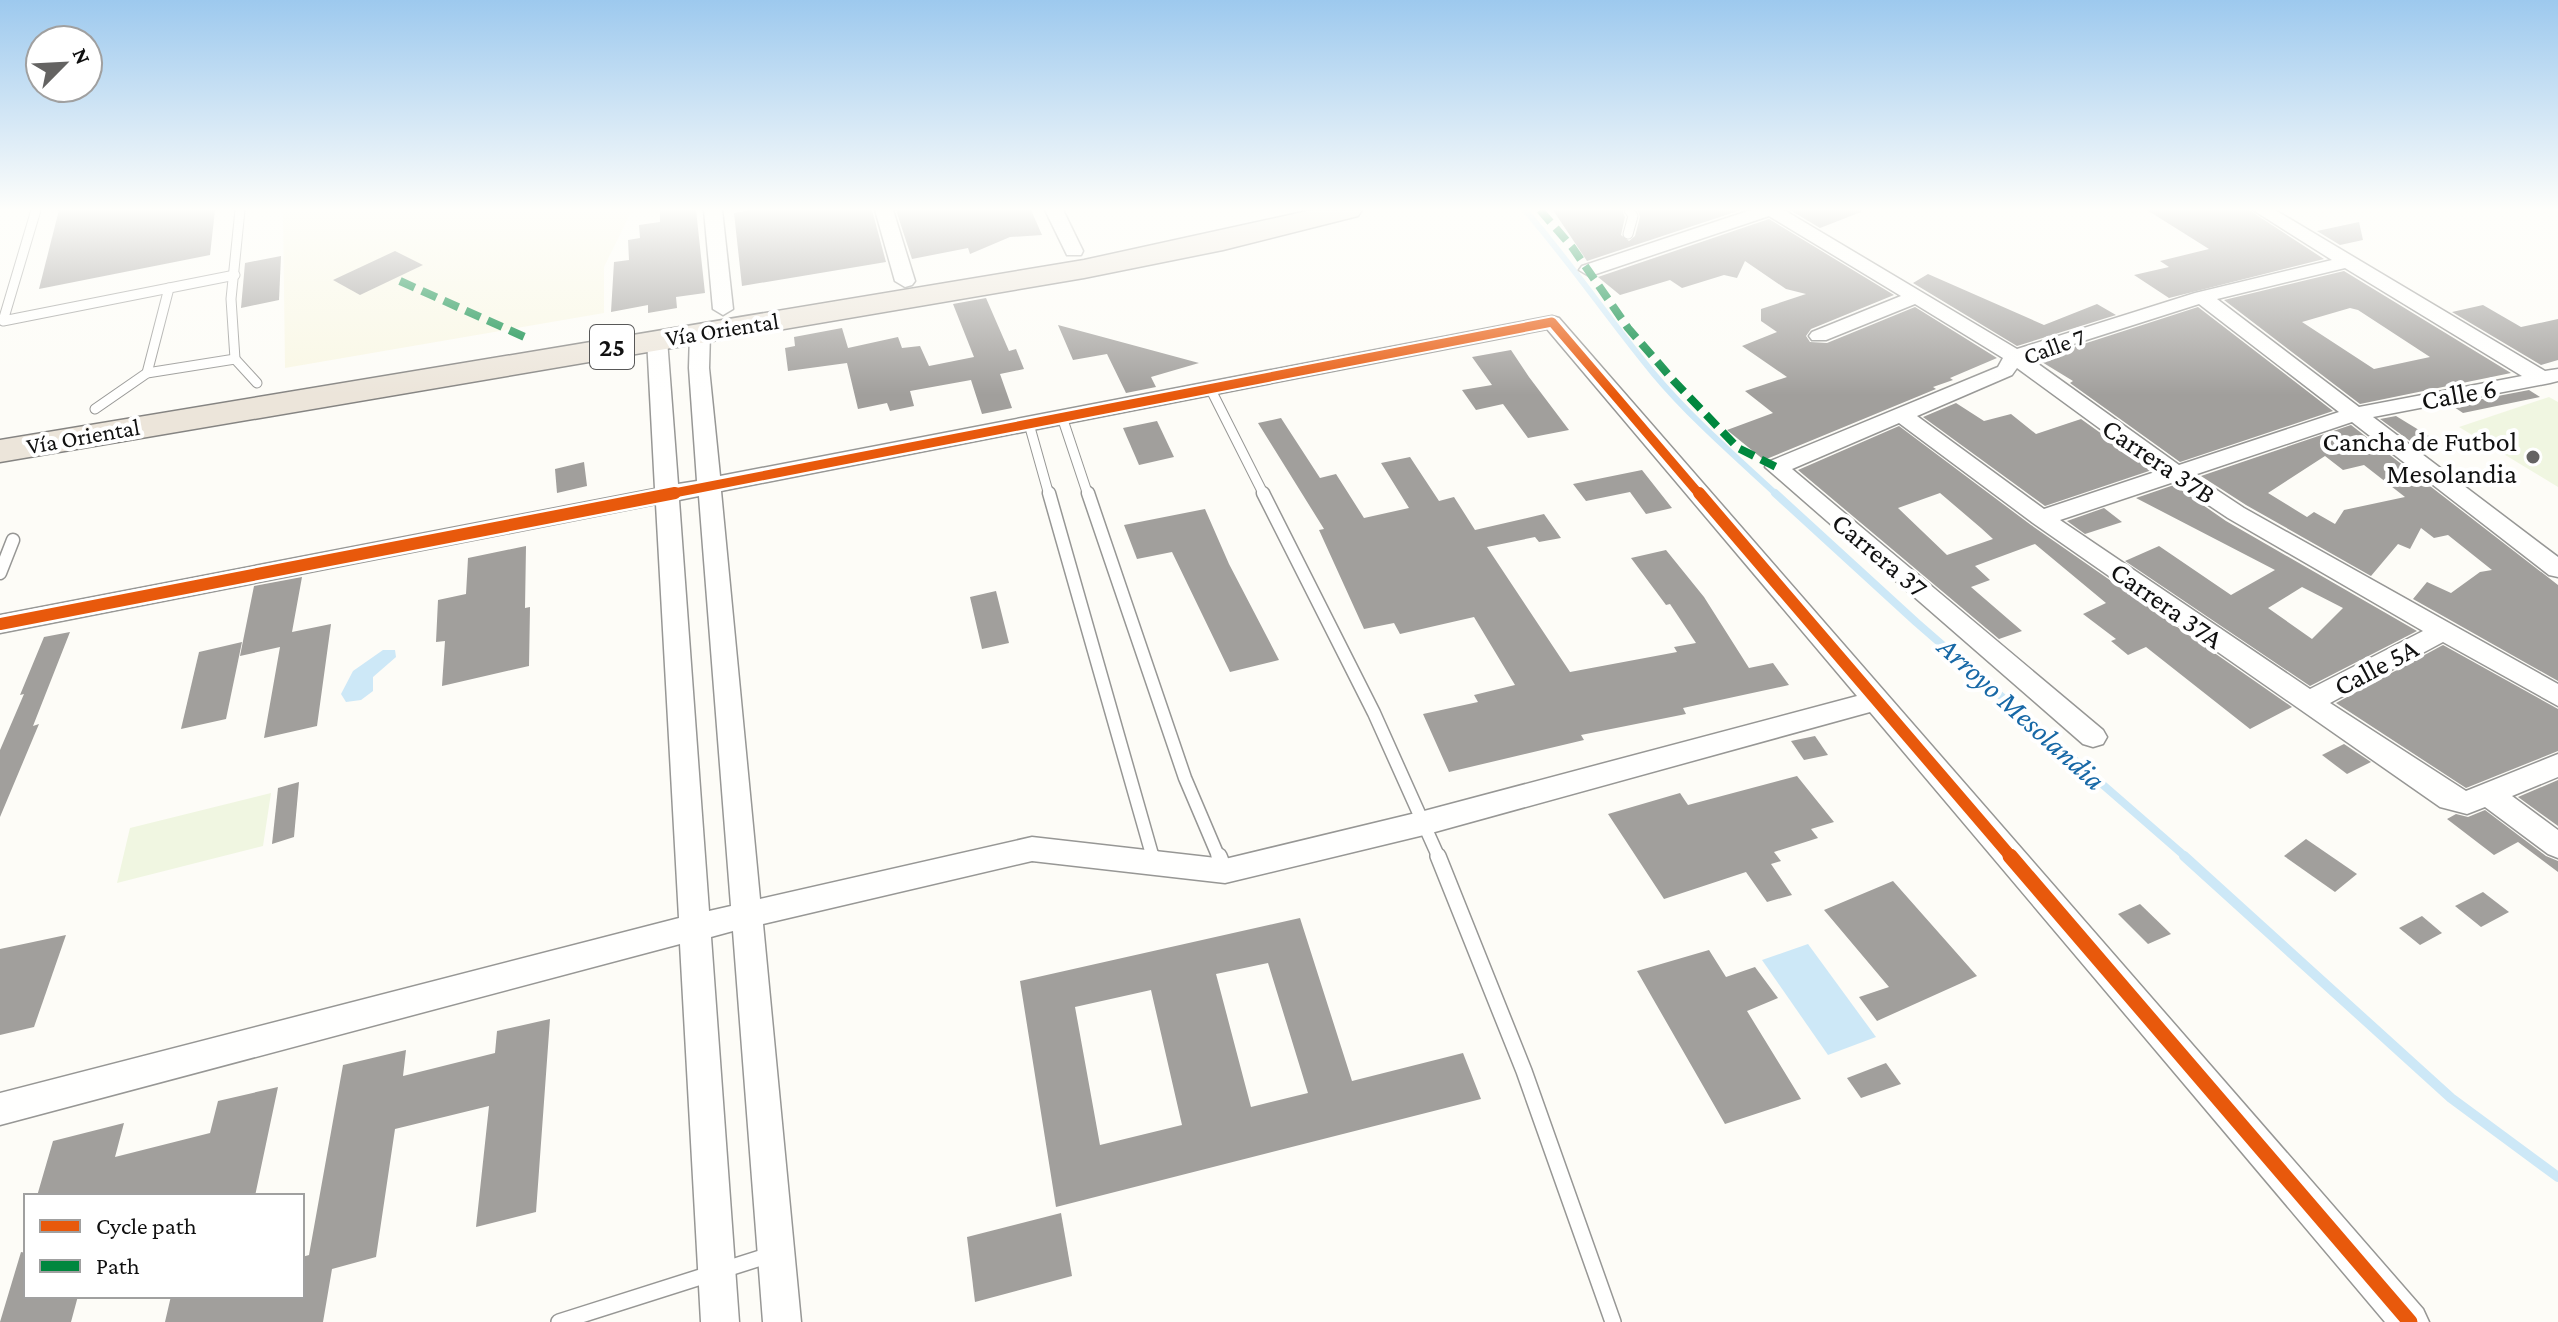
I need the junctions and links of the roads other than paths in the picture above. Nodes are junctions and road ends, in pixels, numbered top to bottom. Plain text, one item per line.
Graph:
1 (18, 272) edge
2 (235, 272) edge
3 (719, 272) edge
4 (902, 272) edge
5 (957, 272) edge
6 (1057, 272) edge
7 (1876, 272) edge
8 (2307, 272) edge
9 (2364, 272) edge
10 (235, 275) junction
11 (905, 281) junction
12 (169, 288) junction
13 (1918, 296) junction
14 (2202, 297) junction
15 (723, 309) junction
16 (700, 333) junction
17 (1819, 336) dead end
18 (657, 339) junction
19 (2015, 356) junction
20 (246, 371) junction
21 (147, 373) junction
22 (2550, 377) edge
23 (1210, 388) junction
24 (95, 409) junction
25 (2355, 414) junction
26 (1903, 416) junction
27 (1062, 417) junction
28 (0, 424) edge
29 (1029, 424) junction
30 (0, 451) edge
31 (1776, 467) joint
32 (2176, 475) junction
33 (710, 486) junction
34 (668, 494) junction
35 (2041, 518) junction
36 (0, 543) edge
37 (2558, 569) edge
38 (0, 573) edge
39 (0, 624) edge
40 (2443, 631) junction
41 (2558, 696) edge
42 (1877, 700) junction
43 (2309, 702) junction
44 (2093, 737) dead end
45 (2558, 765) edge
46 (2488, 794) junction
47 (1424, 823) junction
48 (2558, 846) edge
49 (1154, 864) junction
50 (1225, 871) junction
51 (747, 918) junction
52 (696, 927) junction
53 (0, 1109) edge
54 (776, 1253) junction
55 (717, 1272) junction
56 (559, 1322) edge
57 (720, 1322) edge
58 (782, 1322) edge
59 (1613, 1322) edge
60 (2410, 1322) edge

1 - 12 lane
2 - 10 lane
3 - 15 street
4 - 11 street
5 - 11 highway, Vía Oriental / 25
6 - 16 highway, Vía Oriental / 25
7 - 13 street, Carrera 37B
8 - 14 street, Calle 7
9 - 22 street
10 - 12 lane
10 - 20 lane
11 - 15 highway, Vía Oriental / 25
12 - 21 lane
13 - 17 street
13 - 19 street, Carrera 37B
14 - 19 street, Calle 7
14 - 25 street
15 - 20 highway, Vía Oriental / 25
16 - 18 highway, Vía Oriental / 25
16 - 33 street
18 - 30 highway, Vía Oriental / 25
18 - 34 street
19 - 26 street, Calle 7
19 - 32 street, Carrera 37B
20 - 21 lane
20 - 24 highway, Vía Oriental / 25
21 - 24 lane
22 - 25 street, Calle 6
23 - 27 street
23 - 42 street
23 - 47 lane
24 - 28 highway, Vía Oriental / 25
25 - 32 street, Calle 6
25 - 37 street
26 - 31 street, Calle 7
26 - 35 street, Carrera 37A
27 - 29 street
27 - 50 lane
29 - 33 street
29 - 49 lane
31 - 44 street, Carrera 37
32 - 35 street, Calle 6
32 - 40 street, Carrera 37B
33 - 34 street
33 - 51 street
34 - 39 street
34 - 52 street
35 - 43 street, Carrera 37A
36 - 38 lane
40 - 41 street, Carrera 37B
40 - 43 street, Calle 5A
42 - 47 street
42 - 60 street
43 - 46 street, Carrera 37A
45 - 46 street, Carrera 37A
46 - 48 street
47 - 50 street
47 - 59 lane
49 - 50 street
49 - 51 street
51 - 52 street
51 - 54 street
52 - 53 street
52 - 55 street
54 - 55 lane
54 - 58 street
55 - 56 lane
55 - 57 street

